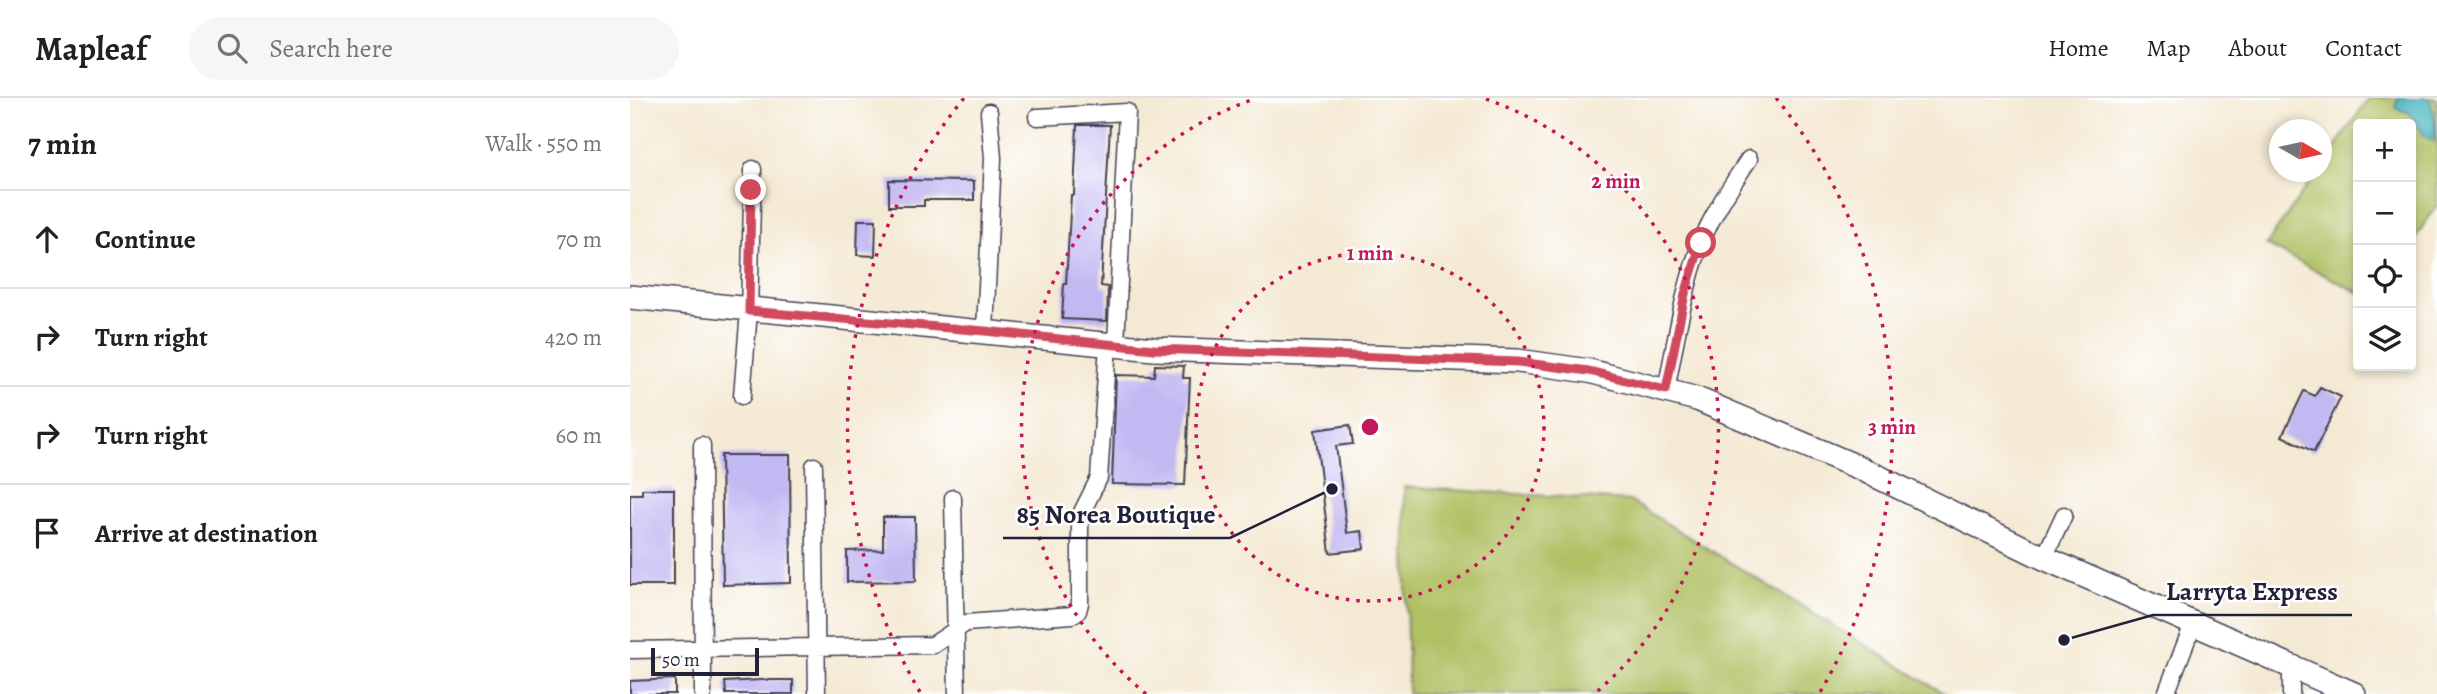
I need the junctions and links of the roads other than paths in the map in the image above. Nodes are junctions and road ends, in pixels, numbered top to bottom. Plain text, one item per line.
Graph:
1 (989, 112) dead end
2 (1037, 117) dead end
3 (1749, 159) dead end
4 (752, 169) dead end
5 (630, 298) edge
6 (749, 311) junction
7 (985, 331) junction
8 (1112, 345) junction
9 (1666, 390) junction
10 (742, 396) dead end
11 (702, 445) dead end
12 (814, 466) dead end
13 (953, 498) dead end
14 (2064, 515) dead end
15 (2044, 558) junction
16 (2193, 624) junction
17 (957, 629) junction
18 (817, 646) junction
19 (703, 648) junction
20 (630, 650) edge
21 (2291, 667) junction
22 (703, 694) edge
23 (817, 694) edge
24 (957, 694) edge
25 (2166, 694) edge
26 (2291, 694) edge
27 (2354, 694) edge

1 - 7 street
2 - 8 street
3 - 9 street
4 - 6 street
5 - 6 street
6 - 7 street
6 - 10 street
7 - 8 street
8 - 9 street
8 - 17 street
9 - 15 street
11 - 19 street
12 - 18 street
13 - 17 street
14 - 15 street
15 - 16 street
16 - 21 street
16 - 25 street
17 - 18 street
17 - 24 street
18 - 19 street
18 - 23 street
19 - 20 street
19 - 22 street
21 - 26 street
21 - 27 street

